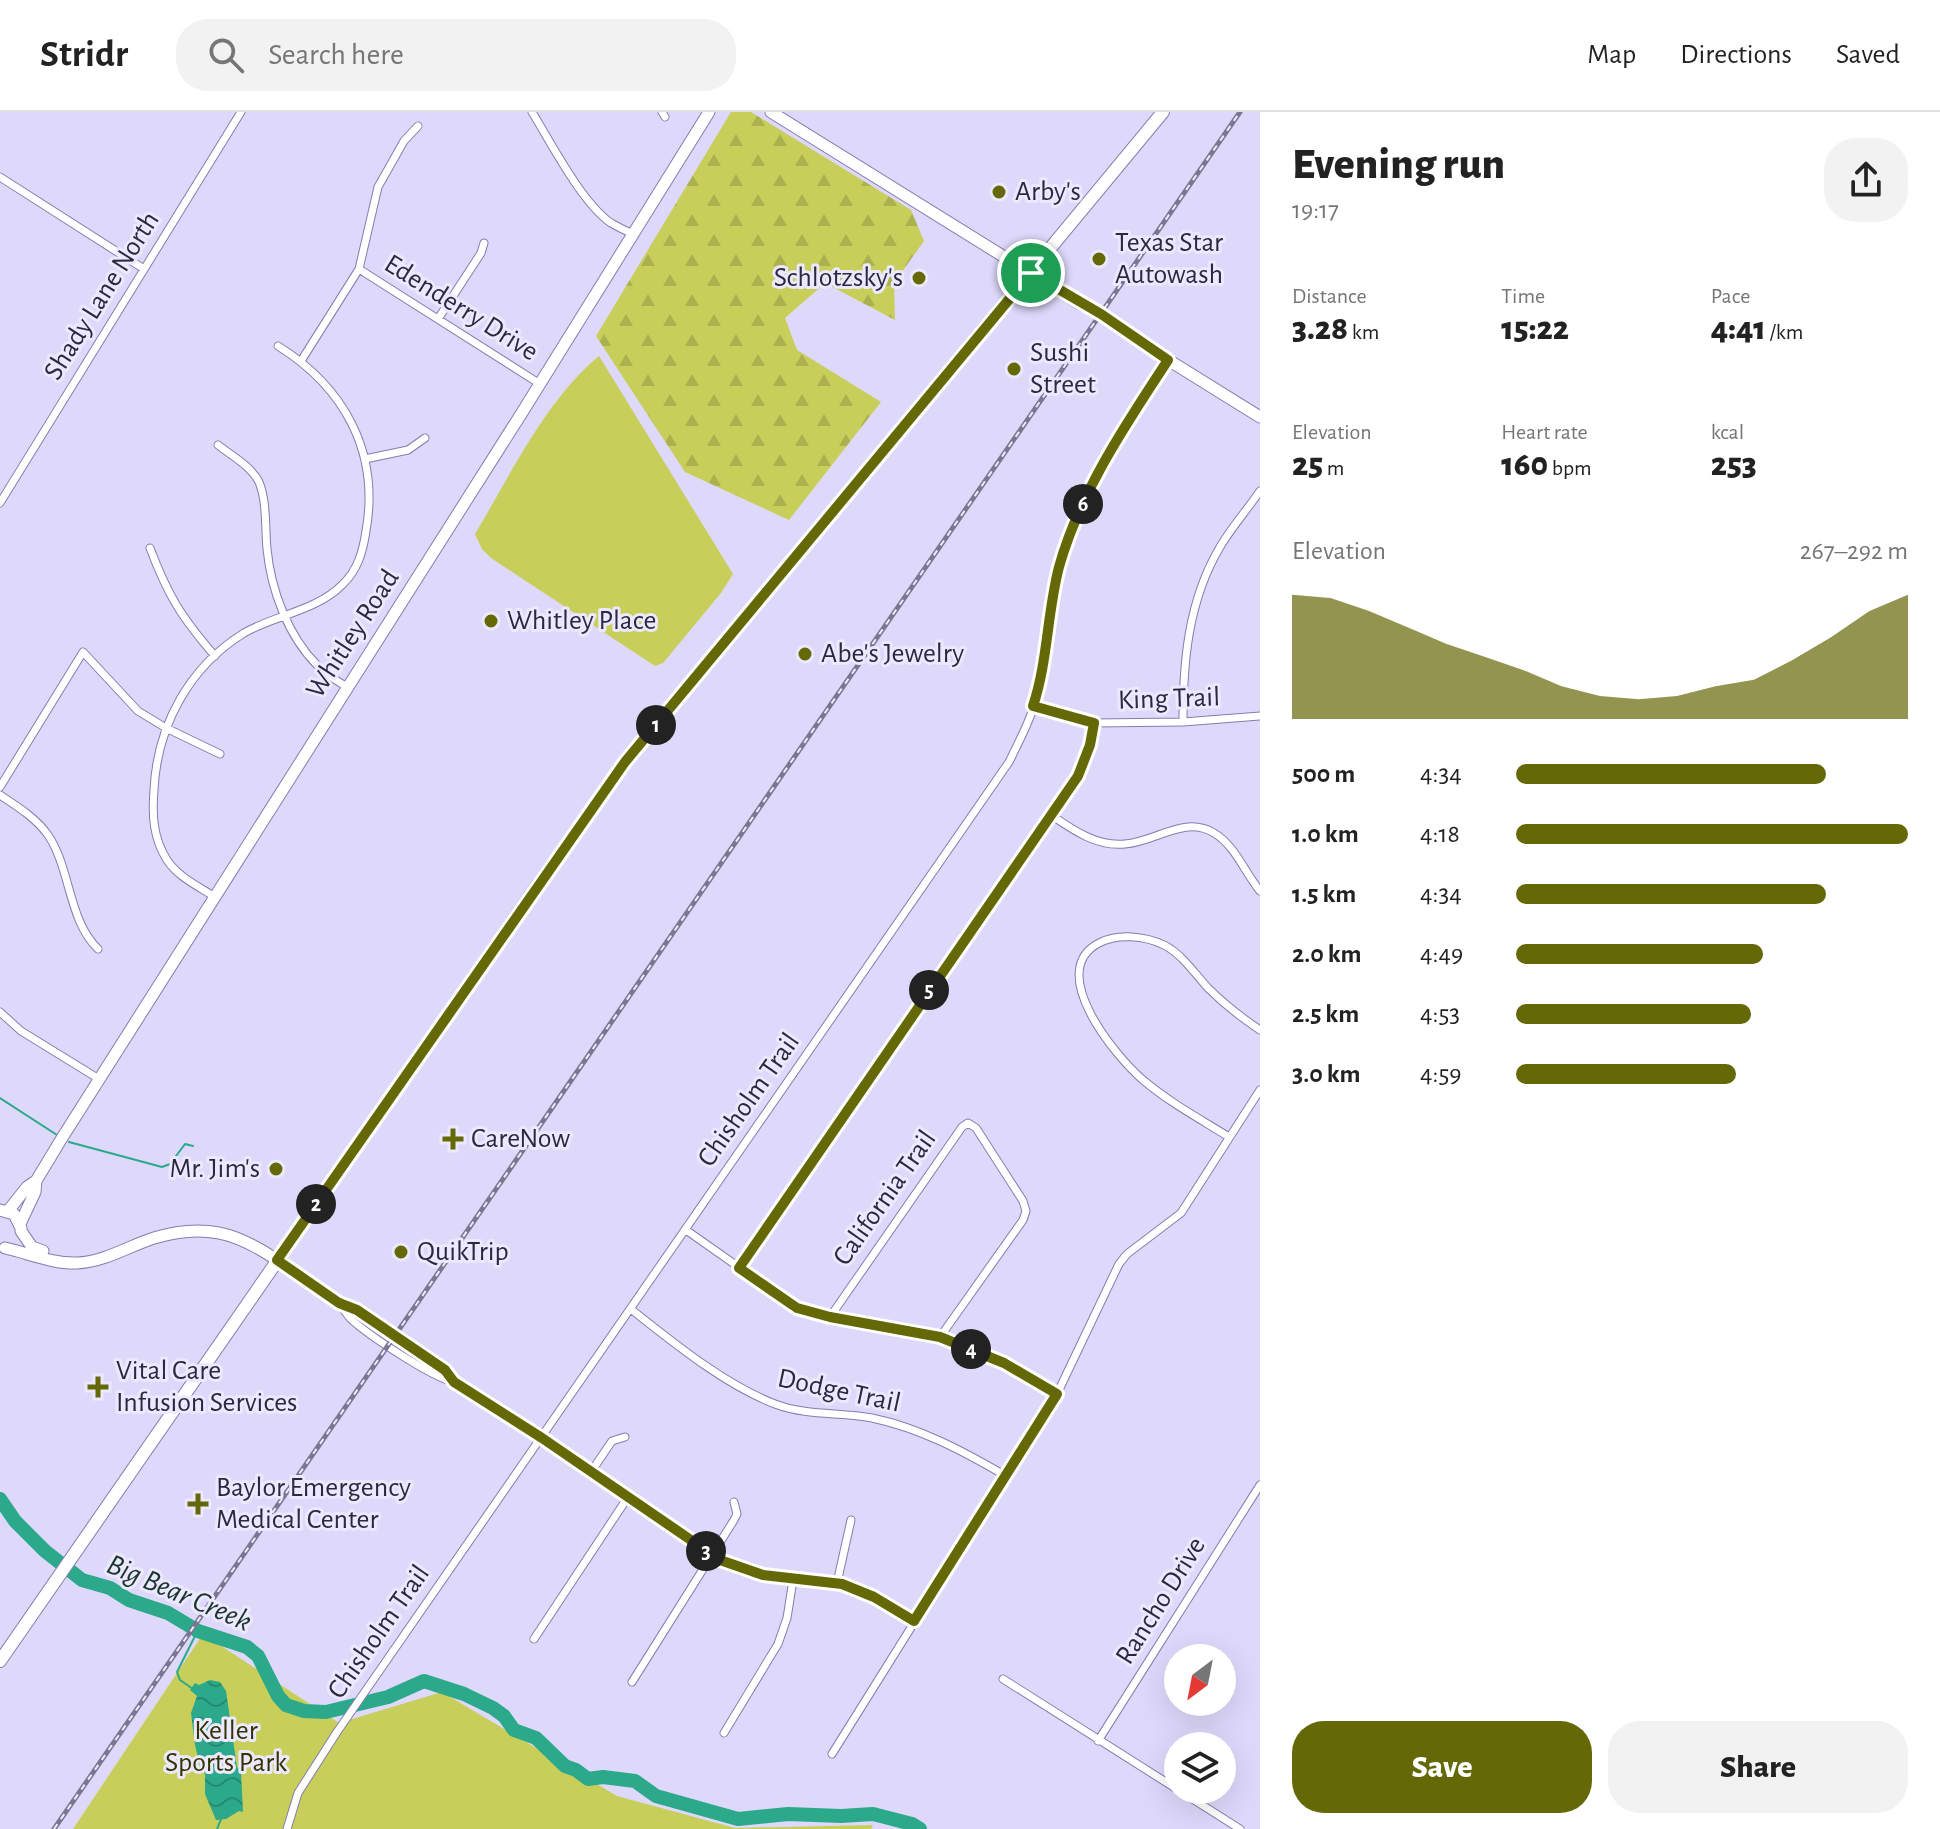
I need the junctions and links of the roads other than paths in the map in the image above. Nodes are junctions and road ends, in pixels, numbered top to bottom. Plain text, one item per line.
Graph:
1 (241, 112) edge
2 (532, 112) edge
3 (709, 112) edge
4 (771, 112) edge
5 (1163, 112) edge
6 (418, 126) dead end
7 (0, 177) edge
8 (633, 234) junction
9 (484, 243) dead end
10 (144, 269) junction
11 (359, 269) junction
12 (1031, 273) junction
13 (438, 319) junction
14 (278, 346) dead end
15 (1168, 360) junction
16 (301, 361) junction
17 (540, 384) junction
18 (1260, 417) edge
19 (425, 438) dead end
20 (218, 445) dead end
21 (365, 459) junction
22 (1260, 491) edge
23 (0, 503) edge
24 (150, 548) dead end
25 (286, 615) junction
26 (215, 656) junction
27 (347, 687) junction
28 (1033, 706) junction
29 (1260, 716) edge
30 (1183, 722) junction
31 (1094, 723) junction
32 (166, 728) junction
33 (220, 754) dead end
34 (0, 787) edge
35 (0, 795) edge
36 (1051, 815) junction
37 (1260, 891) edge
38 (215, 897) junction
39 (98, 949) dead end
40 (0, 1012) edge
41 (1260, 1030) edge
42 (99, 1079) junction
43 (1260, 1090) edge
44 (1229, 1137) junction
45 (36, 1181) junction
46 (4, 1210) edge
47 (21, 1228) junction
48 (686, 1230) junction
49 (2, 1248) edge
50 (90, 1260) junction
51 (277, 1260) junction
52 (739, 1268) junction
53 (632, 1310) junction
54 (830, 1317) junction
55 (940, 1337) junction
56 (1057, 1394) junction
57 (625, 1437) dead end
58 (542, 1438) junction
59 (591, 1472) junction
60 (1006, 1476) junction
61 (1260, 1485) edge
62 (628, 1497) junction
63 (734, 1502) dead end
64 (851, 1520) dead end
65 (712, 1555) junction
66 (793, 1580) junction
67 (837, 1583) junction
68 (914, 1621) junction
69 (534, 1639) dead end
70 (0, 1661) edge
71 (1003, 1679) dead end
72 (632, 1682) dead end
73 (724, 1733) dead end
74 (1098, 1741) junction
75 (832, 1754) dead end
76 (287, 1829) edge
77 (1240, 1829) edge

1 - 10 street, Shady Lane North
2 - 8 street
3 - 8 street, Whitley Road
4 - 12 street
5 - 12 main road
6 - 11 street
7 - 10 street
8 - 17 street, Whitley Road
9 - 13 street
10 - 23 street, Shady Lane North
11 - 13 street, Edenderry Drive
11 - 16 street
12 - 15 street
12 - 51 main road
13 - 17 street, Edenderry Drive
14 - 16 street
15 - 18 street
15 - 28 street, Chisholm Trail
16 - 21 street
17 - 27 street, Whitley Road
19 - 21 street
20 - 25 street
21 - 25 street
22 - 30 street
24 - 26 street
25 - 26 street
25 - 27 street
26 - 32 street
27 - 38 street, Whitley Road
28 - 31 street, King Trail
28 - 48 street, Chisholm Trail
29 - 30 street, King Trail
30 - 31 street, King Trail
31 - 36 street
32 - 33 street
32 - 34 street
32 - 38 street
35 - 39 street
36 - 37 street
36 - 52 street
38 - 42 street, Whitley Road
40 - 42 street
41 - 44 street
42 - 45 street, Whitley Road
43 - 44 street
44 - 56 street
45 - 46 street, Whitley Road
45 - 47 street, Whitley Road
46 - 47 street
47 - 49 street
47 - 50 street
48 - 52 street
48 - 53 street, Chisholm Trail
49 - 50 street
50 - 51 street
51 - 58 street
51 - 70 main road
52 - 54 street
53 - 58 street, Chisholm Trail
53 - 60 street, Dodge Trail
54 - 55 street
54 - 55 street, California Trail
55 - 56 street
56 - 60 street
57 - 59 street
58 - 59 street
58 - 76 street, Chisholm Trail
59 - 62 street
60 - 68 street
61 - 74 street, Rancho Drive
62 - 65 street
62 - 69 street
63 - 65 street
64 - 67 street
65 - 66 street
65 - 72 street
66 - 67 street
66 - 73 street
67 - 68 street
68 - 75 street
71 - 74 street
74 - 77 street

